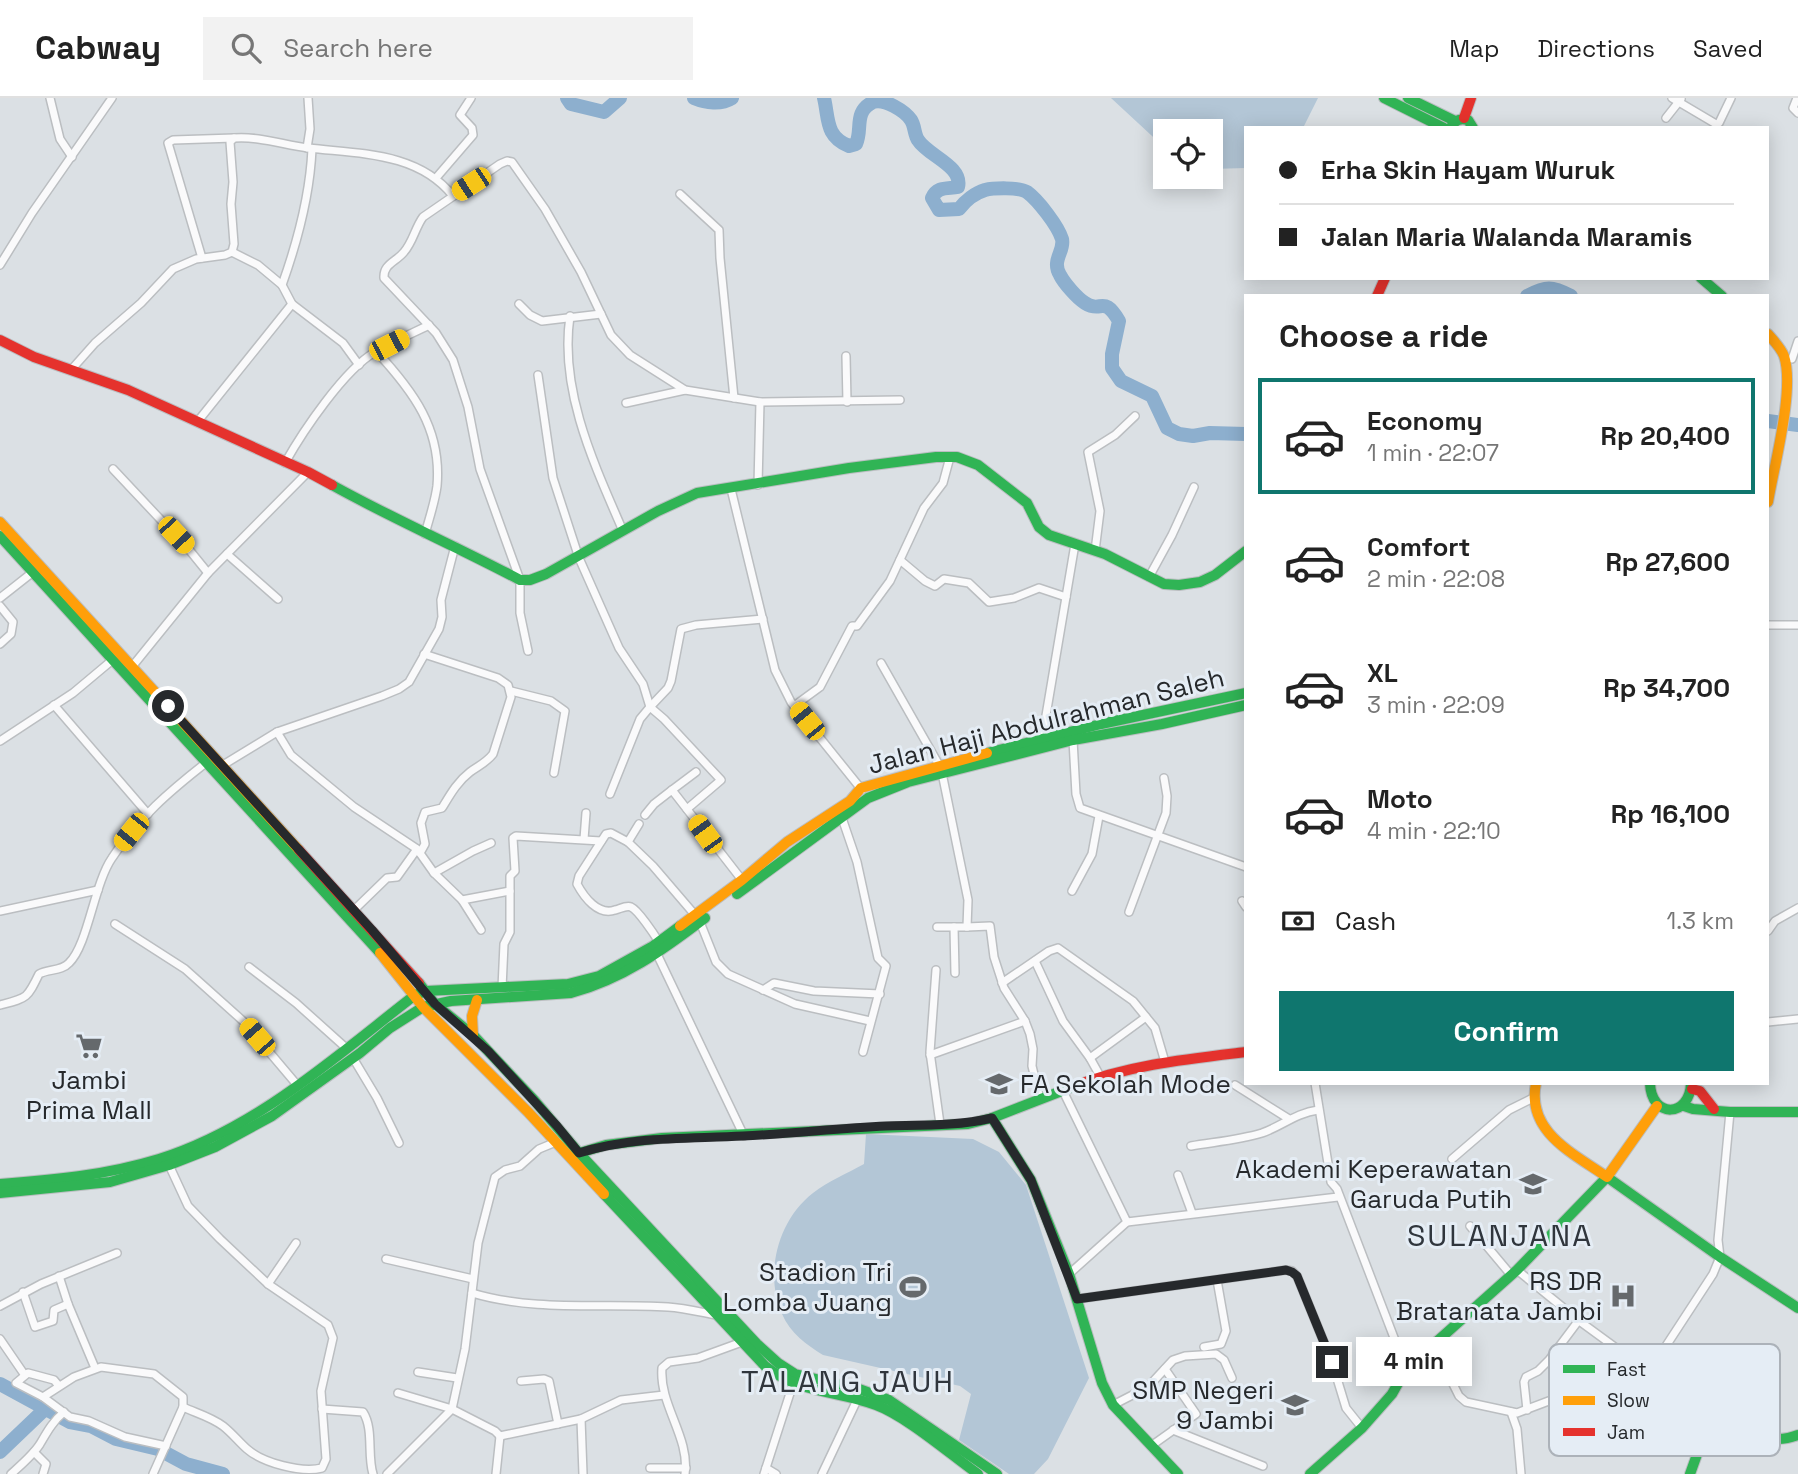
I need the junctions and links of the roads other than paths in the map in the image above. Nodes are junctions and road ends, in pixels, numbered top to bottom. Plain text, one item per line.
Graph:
1 (50, 98) edge
2 (112, 98) edge
3 (308, 98) edge
4 (471, 98) edge
5 (1384, 98) edge
6 (1408, 98) edge
7 (1471, 98) edge
8 (1731, 98) edge
9 (1797, 98) edge
10 (1677, 99) edge
11 (1795, 111) edge
12 (1666, 118) dead end
13 (1466, 125) edge
14 (1440, 126) edge
15 (234, 138) junction
16 (309, 148) junction
17 (72, 157) junction
18 (436, 178) junction
19 (680, 194) dead end
20 (453, 197) junction
21 (0, 244) edge
22 (9, 249) junction
23 (232, 252) junction
24 (202, 258) junction
25 (0, 265) edge
26 (1703, 280) edge
27 (282, 285) junction
28 (1720, 294) edge
29 (292, 303) junction
30 (519, 304) dead end
31 (601, 314) junction
32 (570, 316) junction
33 (429, 326) junction
34 (1769, 335) edge
35 (0, 340) edge
36 (1798, 341) edge
37 (376, 351) junction
38 (846, 356) dead end
39 (1791, 360) edge
40 (359, 365) junction
41 (71, 370) junction
42 (538, 375) dead end
43 (685, 390) junction
44 (734, 398) junction
45 (900, 400) dead end
46 (760, 402) junction
47 (847, 402) junction
48 (626, 403) dead end
49 (1135, 416) dead end
50 (198, 421) junction
51 (950, 457) junction
52 (285, 463) junction
53 (113, 468) dead end
54 (308, 472) junction
55 (758, 485) junction
56 (1194, 487) dead end
57 (732, 489) junction
58 (1769, 496) edge
59 (0, 522) edge
60 (624, 531) junction
61 (425, 534) junction
62 (0, 536) edge
63 (1075, 544) junction
64 (455, 546) junction
65 (1095, 551) junction
66 (1244, 553) edge
67 (227, 554) junction
68 (579, 558) junction
69 (900, 560) junction
70 (33, 572) junction
71 (208, 573) junction
72 (1149, 578) junction
73 (520, 580) junction
74 (1066, 597) junction
75 (0, 598) edge
76 (278, 598) dead end
77 (0, 606) edge
78 (763, 619) junction
79 (1769, 625) edge
80 (1798, 625) edge
81 (0, 644) edge
82 (528, 651) dead end
83 (424, 654) junction
84 (116, 657) junction
85 (881, 663) dead end
86 (129, 671) junction
87 (512, 691) junction
88 (1244, 692) edge
89 (54, 705) junction
90 (1244, 705) edge
91 (794, 706) junction
92 (650, 707) junction
93 (277, 732) junction
94 (1042, 739) junction
95 (0, 740) edge
96 (1073, 740) junction
97 (207, 762) junction
98 (223, 765) junction
99 (940, 769) junction
100 (696, 772) dead end
101 (554, 773) dead end
102 (1164, 778) dead end
103 (861, 788) junction
104 (672, 790) junction
105 (610, 794) dead end
106 (868, 798) junction
107 (687, 809) junction
108 (586, 813) dead end
109 (148, 814) junction
110 (645, 815) dead end
111 (1099, 816) junction
112 (842, 818) junction
113 (639, 824) dead end
114 (1159, 835) junction
115 (584, 839) junction
116 (601, 841) junction
117 (628, 842) junction
118 (491, 843) dead end
119 (418, 851) junction
120 (1244, 866) edge
121 (434, 873) junction
122 (741, 880) junction
123 (98, 890) junction
124 (510, 891) junction
125 (1072, 891) dead end
126 (462, 901) junction
127 (1798, 908) edge
128 (354, 910) junction
129 (0, 911) edge
130 (1129, 912) dead end
131 (697, 919) junction
132 (115, 924) dead end
133 (937, 927) dead end
134 (954, 927) junction
135 (967, 927) junction
136 (481, 930) dead end
137 (1769, 930) edge
138 (659, 942) junction
139 (657, 954) junction
140 (1035, 961) junction
141 (249, 967) dead end
142 (936, 970) dead end
143 (955, 973) dead end
144 (1002, 983) junction
145 (502, 988) junction
146 (763, 990) junction
147 (426, 991) junction
148 (880, 994) junction
149 (415, 995) junction
150 (477, 1000) junction
151 (435, 1004) junction
152 (0, 1005) edge
153 (424, 1007) junction
154 (1146, 1017) junction
155 (1798, 1019) edge
156 (870, 1021) junction
157 (1025, 1021) junction
158 (1769, 1021) edge
159 (473, 1035) junction
160 (345, 1047) junction
161 (863, 1052) dead end
162 (1244, 1052) edge
163 (930, 1055) junction
164 (353, 1058) junction
165 (1090, 1058) junction
166 (1165, 1062) junction
167 (1100, 1076) junction
168 (1234, 1085) dead end
169 (1315, 1085) edge
170 (1536, 1085) edge
171 (1650, 1085) edge
172 (298, 1086) junction
173 (1691, 1086) edge
174 (1062, 1090) junction
175 (1533, 1098) junction
176 (1040, 1099) junction
177 (1657, 1106) junction
178 (1684, 1106) junction
179 (1714, 1109) junction
180 (1318, 1110) junction
181 (1730, 1112) junction
182 (1798, 1112) edge
183 (992, 1118) junction
184 (1289, 1119) junction
185 (940, 1124) junction
186 (744, 1136) junction
187 (213, 1142) junction
188 (556, 1142) junction
189 (399, 1143) dead end
190 (1191, 1146) dead end
191 (579, 1153) junction
192 (1452, 1159) dead end
193 (169, 1165) junction
194 (1178, 1175) dead end
195 (1607, 1177) junction
196 (98, 1178) junction
197 (0, 1184) edge
198 (0, 1194) edge
199 (1338, 1197) junction
200 (1192, 1213) junction
201 (1127, 1222) junction
202 (1470, 1226) dead end
203 (296, 1242) dead end
204 (117, 1253) dead end
205 (1720, 1257) junction
206 (386, 1259) dead end
207 (681, 1268) junction
208 (1514, 1273) junction
209 (1069, 1274) junction
210 (59, 1276) junction
211 (473, 1279) junction
212 (1217, 1280) junction
213 (268, 1284) junction
214 (23, 1292) junction
215 (472, 1293) junction
216 (1077, 1299) junction
217 (68, 1304) junction
218 (0, 1306) edge
219 (1798, 1308) edge
220 (716, 1315) junction
221 (1578, 1320) junction
222 (0, 1339) edge
223 (742, 1342) junction
224 (1438, 1342) junction
225 (1561, 1344) edge
226 (1611, 1344) edge
227 (1667, 1344) edge
228 (1204, 1347) dead end
229 (1549, 1360) edge
230 (95, 1368) junction
231 (1166, 1369) junction
232 (1406, 1369) junction
233 (418, 1372) dead end
234 (24, 1374) junction
235 (457, 1378) junction
236 (1232, 1378) dead end
237 (521, 1381) dead end
238 (793, 1384) junction
239 (60, 1386) junction
240 (398, 1393) dead end
241 (664, 1395) junction
242 (43, 1397) junction
243 (858, 1398) junction
244 (1549, 1401) edge
245 (1114, 1405) junction
246 (183, 1407) junction
247 (322, 1409) junction
248 (452, 1409) junction
249 (1527, 1410) junction
250 (1511, 1412) junction
251 (61, 1415) junction
252 (581, 1419) junction
253 (558, 1424) junction
254 (1362, 1428) junction
255 (1173, 1430) junction
256 (500, 1436) junction
257 (1798, 1436) edge
258 (937, 1439) junction
259 (1780, 1441) edge
260 (1151, 1446) junction
261 (165, 1448) junction
262 (34, 1452) junction
263 (1698, 1456) edge
264 (1264, 1466) dead end
265 (650, 1468) dead end
266 (685, 1471) edge
267 (765, 1471) edge
268 (157, 1472) edge
269 (11, 1474) edge
270 (43, 1474) edge
271 (373, 1474) edge
272 (387, 1474) edge
273 (496, 1474) edge
274 (583, 1474) edge
275 (776, 1474) edge
276 (822, 1474) edge
277 (978, 1474) edge
278 (997, 1474) edge
279 (1178, 1474) edge
280 (1310, 1474) edge
281 (1521, 1474) edge
282 (1690, 1474) edge

1 - 17 street
2 - 17 street
3 - 16 street
4 - 18 street
5 - 14 main road
6 - 13 main road
7 - 13 main road
8 - 10 street
9 - 11 street
10 - 12 street
15 - 16 street
15 - 23 street
15 - 24 street
16 - 18 street
16 - 27 street
17 - 22 street
18 - 20 street
19 - 44 street
20 - 31 street
20 - 33 street
21 - 22 street
22 - 25 street
23 - 24 street
23 - 27 street
24 - 41 street
26 - 28 main road
27 - 29 street
29 - 40 street
29 - 50 street
30 - 32 street
31 - 32 street
31 - 43 street
32 - 60 street
33 - 37 street
33 - 73 street
34 - 39 main road
35 - 41 main road
36 - 39 street
37 - 40 street
37 - 61 street
38 - 47 street
39 - 58 main road
40 - 52 street
41 - 50 main road
42 - 68 street
43 - 44 street
43 - 48 street
44 - 46 street
45 - 47 street
46 - 47 street
46 - 55 street
49 - 65 street
50 - 52 main road
51 - 55 main road
51 - 63 main road
51 - 69 street
52 - 54 main road
53 - 71 street
54 - 61 main road
54 - 67 street
55 - 57 main road
56 - 72 street
57 - 60 main road
57 - 78 street
59 - 84 main road
60 - 68 main road
61 - 64 main road
62 - 70 main road
63 - 65 main road
63 - 74 street
64 - 73 main road
64 - 83 street
65 - 72 main road
66 - 72 main road
67 - 71 street
67 - 76 street
68 - 73 main road
68 - 92 street
69 - 74 street
69 - 91 street
70 - 75 street
70 - 84 main road
71 - 86 street
73 - 82 street
74 - 94 street
77 - 81 street
78 - 91 street
78 - 92 street
79 - 80 street
83 - 87 street
83 - 93 street
84 - 86 main road
84 - 89 street
85 - 99 street
86 - 97 main road
86 - 98 main road
87 - 101 street
87 - 119 street
88 - 94 main road, Jalan Haji Abdulrahman Saleh
89 - 95 street
89 - 109 street
90 - 96 main road, Jalan Haji Abdulrahman Saleh
91 - 103 street
92 - 105 street
92 - 107 street
93 - 98 street
93 - 119 street
94 - 99 main road, Jalan Haji Abdulrahman Saleh
96 - 99 main road, Jalan Haji Abdulrahman Saleh
96 - 111 street
97 - 109 street
97 - 149 main road
98 - 128 main road
99 - 103 main road, Jalan Haji Abdulrahman Saleh
99 - 106 main road, Jalan Haji Abdulrahman Saleh
99 - 135 street
100 - 104 street
102 - 114 street
103 - 106 street
103 - 122 main road, Jalan Haji Abdulrahman Saleh
104 - 107 street
104 - 110 street
106 - 112 main road, Jalan Haji Abdulrahman Saleh
107 - 122 street
108 - 115 street
109 - 123 street
111 - 114 street
111 - 125 street
112 - 131 main road, Jalan Haji Abdulrahman Saleh
112 - 148 street
113 - 117 street
114 - 120 street
114 - 130 street
115 - 116 street
115 - 124 street
116 - 117 street
116 - 138 street
117 - 131 street
118 - 121 street
119 - 121 street
119 - 128 street
121 - 126 street
122 - 131 main road, Jalan Haji Abdulrahman Saleh
123 - 129 street
123 - 152 street
124 - 126 street
124 - 145 street
126 - 136 street
127 - 137 street
128 - 147 main road
131 - 138 main road, Jalan Haji Abdulrahman Saleh
131 - 139 main road, Jalan Haji Abdulrahman Saleh
131 - 146 street
132 - 172 street
133 - 134 street
134 - 135 street
134 - 143 street
135 - 144 street
138 - 145 main road, Jalan Haji Abdulrahman Saleh
139 - 150 main road, Jalan Haji Abdulrahman Saleh
139 - 186 street
140 - 144 street
140 - 154 street
140 - 165 street
141 - 160 street
142 - 163 street
144 - 157 street
145 - 147 main road, Jalan Haji Abdulrahman Saleh
146 - 148 street
146 - 156 street
147 - 149 main road, Jalan Haji Abdulrahman Saleh
147 - 151 main road
148 - 156 street
149 - 153 main road
149 - 160 main road, Jalan Haji Abdulrahman Saleh
150 - 151 main road, Jalan Haji Abdulrahman Saleh
150 - 159 main road
151 - 153 main road, Jalan Haji Abdulrahman Saleh
151 - 159 main road
153 - 164 main road, Jalan Haji Abdulrahman Saleh
153 - 188 main road
154 - 165 street
154 - 166 street
155 - 158 street
156 - 161 street
157 - 163 street
157 - 176 street
159 - 191 main road
160 - 172 main road, Jalan Haji Abdulrahman Saleh
162 - 166 main road
163 - 185 street
164 - 187 main road, Jalan Haji Abdulrahman Saleh
164 - 189 street
165 - 167 street
166 - 167 main road
167 - 174 main road
168 - 184 street
169 - 180 street
170 - 175 main road
171 - 177 main road
172 - 187 main road, Jalan Haji Abdulrahman Saleh
173 - 178 main road
173 - 179 main road
174 - 176 main road
174 - 201 street
175 - 192 street
175 - 195 main road
176 - 183 main road
177 - 178 main road
177 - 195 main road
178 - 179 main road
179 - 181 main road
180 - 184 street
180 - 199 street
181 - 182 main road
181 - 205 street
183 - 185 main road
183 - 209 main road
184 - 190 street
185 - 186 main road
186 - 191 main road
187 - 193 main road
187 - 196 main road
188 - 207 main road
188 - 211 street
191 - 207 main road
193 - 196 main road
193 - 213 street
194 - 200 street
195 - 205 main road
195 - 208 main road
196 - 197 main road
196 - 198 main road
199 - 200 street
199 - 232 street
200 - 201 street
201 - 209 street
202 - 208 street
203 - 213 street
204 - 210 street
205 - 219 main road
205 - 227 street
206 - 211 street
207 - 220 main road
207 - 258 main road
208 - 221 street
208 - 224 main road
209 - 216 main road
210 - 214 street
210 - 217 street
211 - 215 street
212 - 216 street
212 - 228 street
212 - 254 street
213 - 247 street
214 - 217 street
214 - 218 street
215 - 220 street
215 - 235 street
216 - 245 main road
217 - 230 street
220 - 223 main road
221 - 225 street
221 - 226 street
222 - 234 street
223 - 238 main road
223 - 241 street
224 - 232 main road
224 - 250 street
229 - 249 street
230 - 239 street
230 - 246 street
231 - 236 street
231 - 245 street
231 - 255 street
232 - 254 main road
233 - 235 street
234 - 239 street
234 - 242 street
235 - 248 street
237 - 253 street
238 - 243 main road
238 - 267 street
239 - 242 street
240 - 248 street
241 - 252 street
241 - 266 street
242 - 251 street
243 - 258 main road
243 - 276 street
244 - 249 street
245 - 260 main road
246 - 247 street
246 - 261 street
247 - 271 street
248 - 256 street
248 - 272 street
249 - 250 street
250 - 281 street
251 - 261 street
251 - 262 street
252 - 253 street
252 - 274 street
253 - 256 street
254 - 280 main road
255 - 260 street
255 - 264 street
256 - 273 street
257 - 259 main road
258 - 277 main road
258 - 278 main road
260 - 279 main road
261 - 268 street
262 - 269 street
262 - 270 street
263 - 282 main road
265 - 266 street
267 - 275 street

